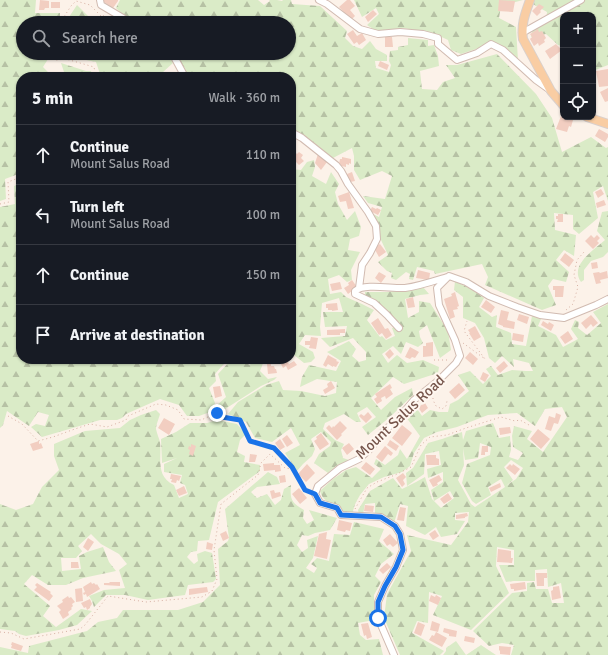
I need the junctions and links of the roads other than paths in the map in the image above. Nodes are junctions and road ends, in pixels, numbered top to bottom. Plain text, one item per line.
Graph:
1 (319, 0) edge
2 (530, 0) edge
3 (581, 0) edge
4 (101, 3) edge
5 (120, 16) edge
6 (522, 33) junction
7 (176, 60) edge
8 (182, 72) edge
9 (551, 91) junction
10 (560, 102) edge
11 (596, 120) edge
12 (608, 124) edge
13 (296, 135) edge
14 (449, 276) junction
15 (359, 288) junction
16 (608, 299) edge
17 (400, 328) dead end
18 (394, 655) edge

1 - 9 street
2 - 6 main road
3 - 6 street
4 - 5 street
6 - 9 main road
7 - 8 street
9 - 10 main road
11 - 12 main road
13 - 15 street
14 - 15 street
14 - 16 street
14 - 18 street, Mount Salus Road
15 - 17 street

